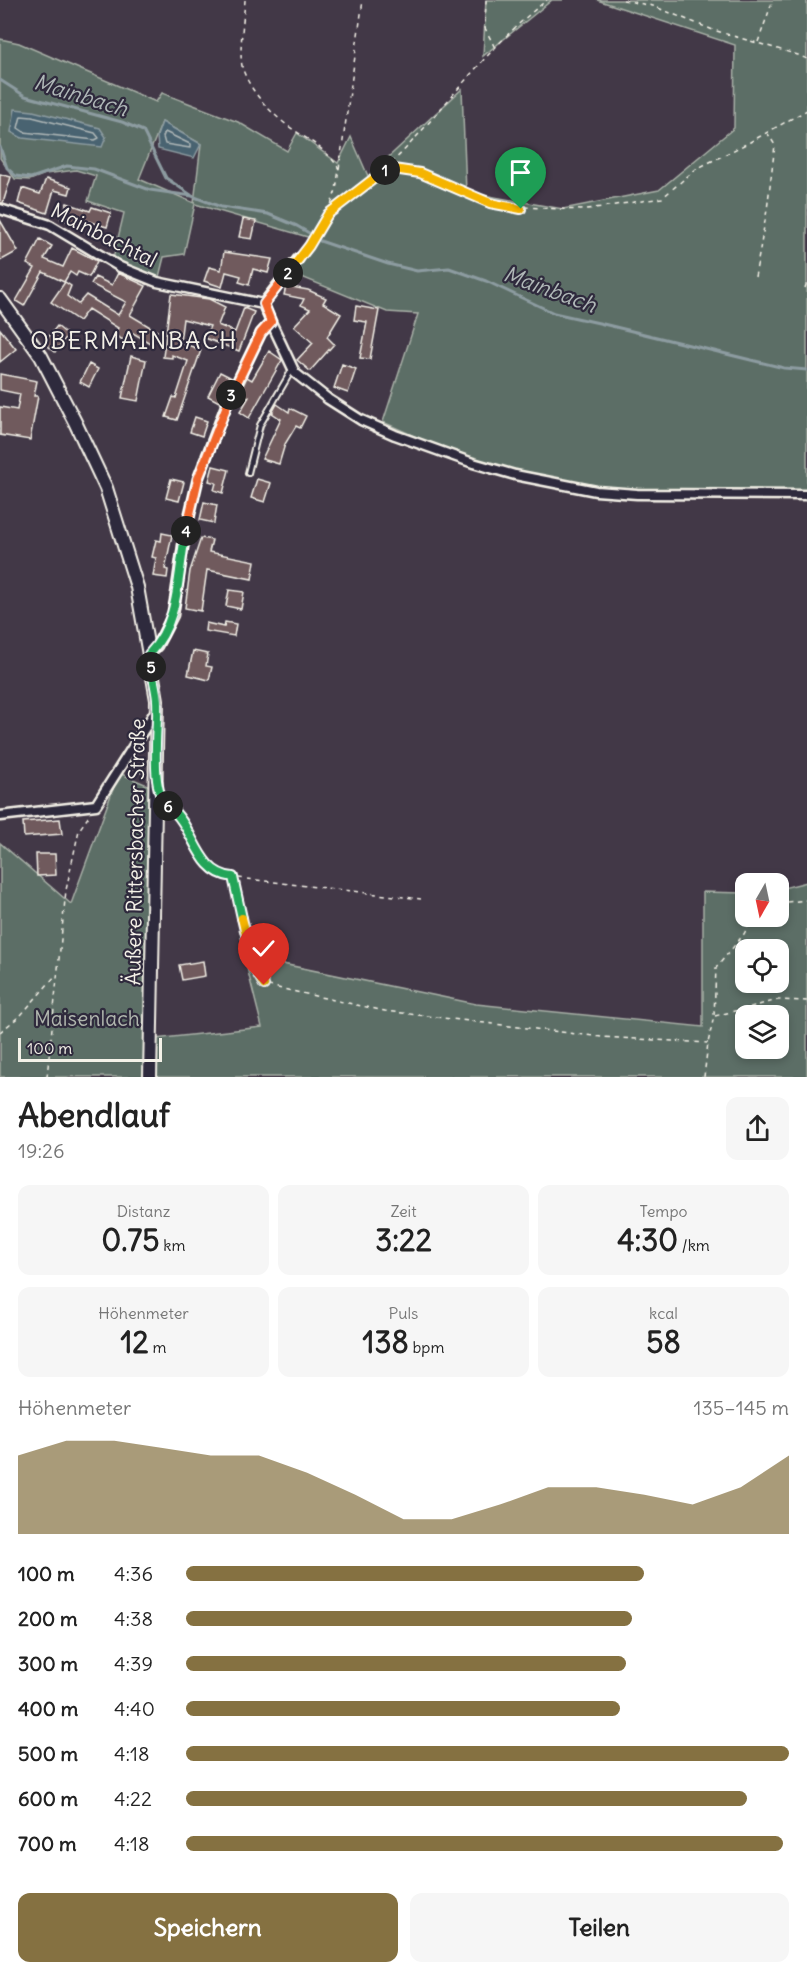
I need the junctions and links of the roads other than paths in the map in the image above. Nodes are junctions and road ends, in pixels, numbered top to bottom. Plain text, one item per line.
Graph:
1 (0, 209) edge
2 (298, 259) road end
3 (0, 299) edge
4 (264, 304) junction
5 (271, 322) junction
6 (293, 368) junction
7 (248, 473) dead end
8 (807, 495) edge
9 (149, 654) junction
10 (157, 705) junction
11 (0, 816) edge
12 (150, 1077) edge

1 - 4 street, Mainbachtal
2 - 4 street
3 - 9 main road, Äußere Rittersbacher Straße
4 - 5 street
5 - 6 street
5 - 9 street
6 - 7 lane
6 - 8 street
9 - 10 main road, Äußere Rittersbacher Straße
10 - 11 street
10 - 12 main road, Äußere Rittersbacher Straße

